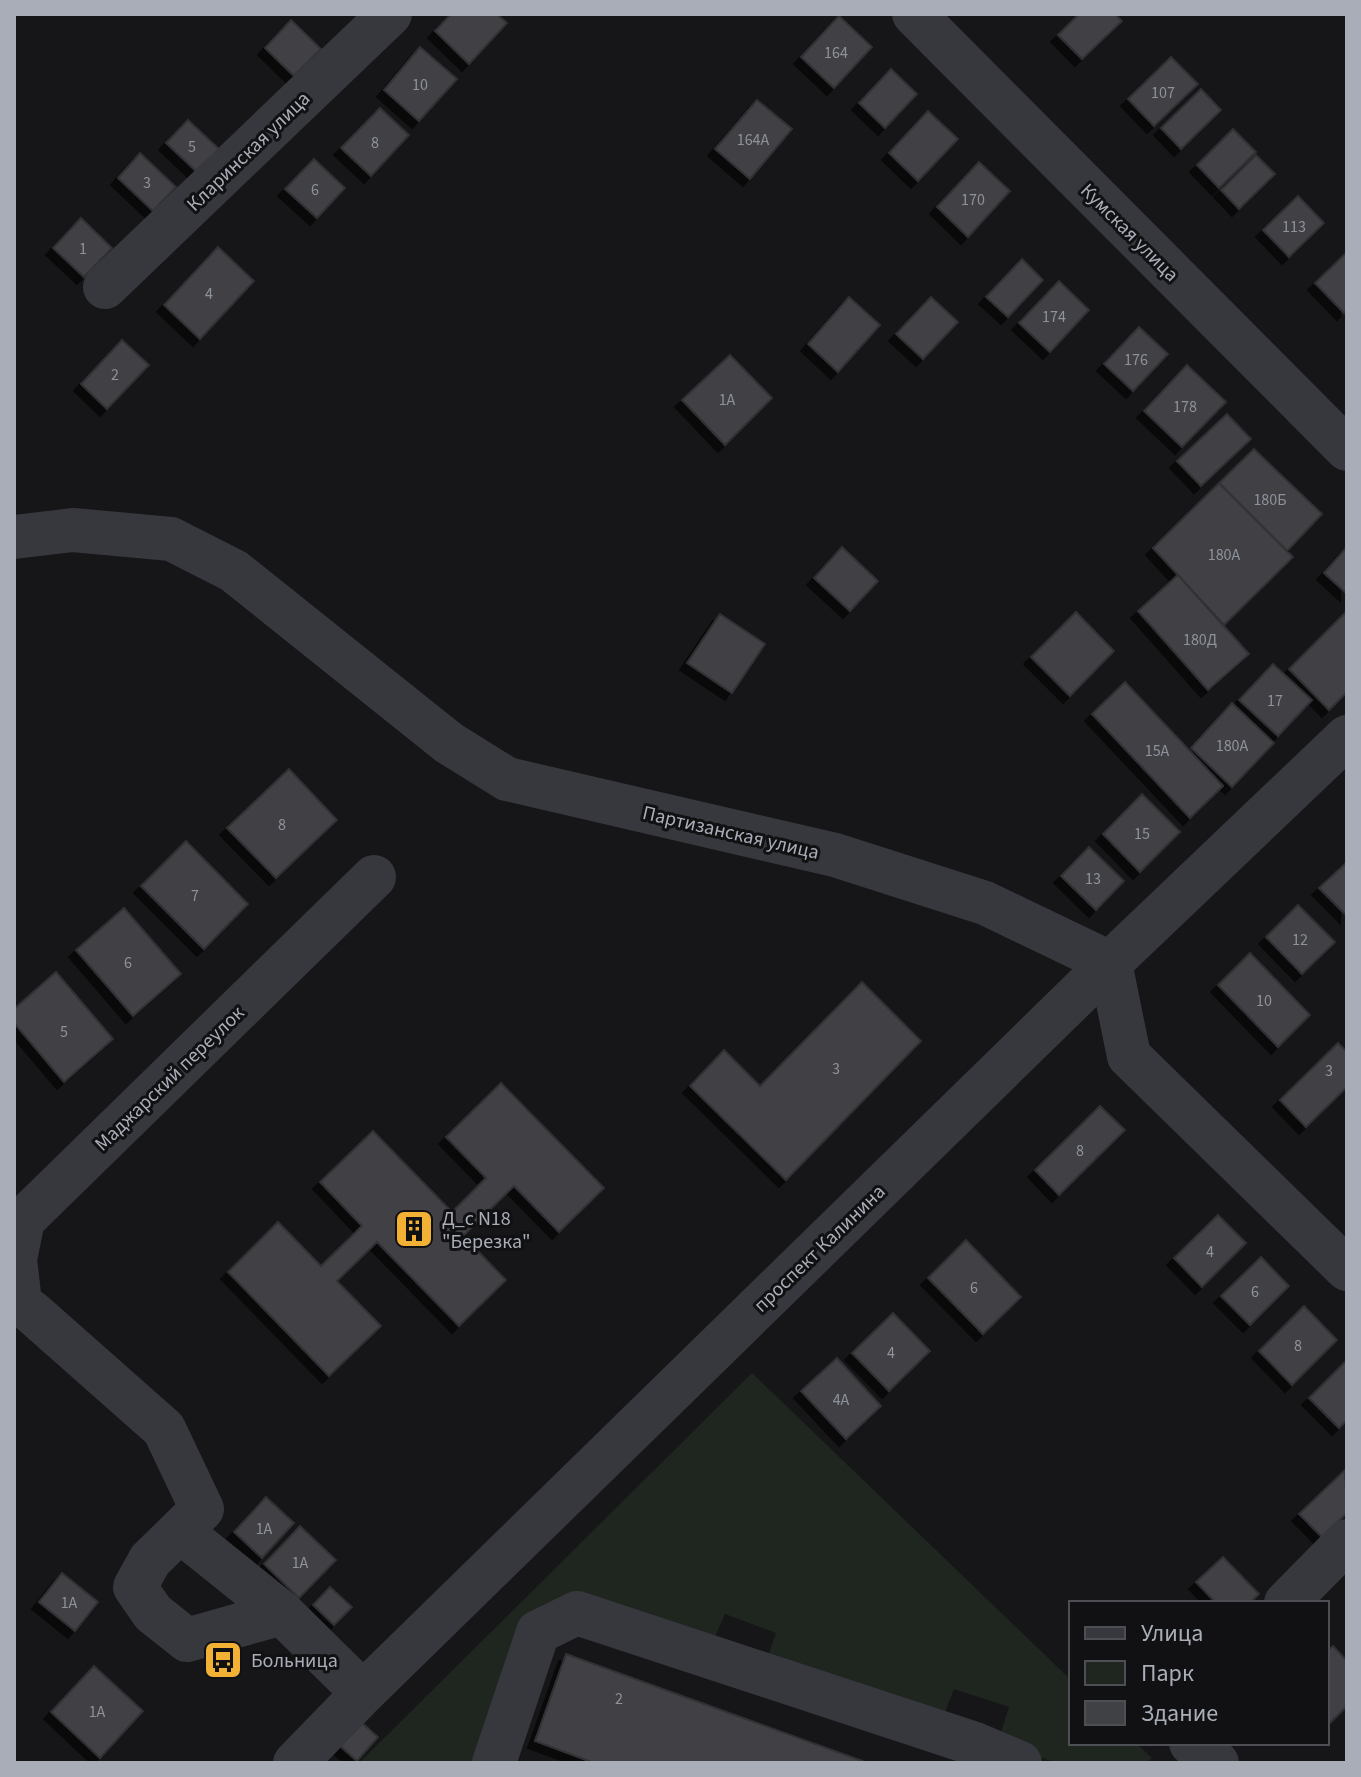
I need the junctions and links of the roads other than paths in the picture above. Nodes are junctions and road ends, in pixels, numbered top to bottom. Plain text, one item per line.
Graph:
1 (390, 14) edge
2 (914, 14) edge
3 (105, 287) dead end
4 (1347, 449) edge
5 (14, 537) edge
6 (1347, 737) edge
7 (374, 877) dead end
8 (1110, 963) junction
9 (1347, 1269) edge
10 (17, 1303) edge
11 (180, 1531) junction
12 (1347, 1541) edge
13 (1288, 1601) edge
14 (282, 1613) junction
15 (363, 1693) junction
16 (1194, 1745) edge
17 (497, 1762) edge
18 (295, 1763) edge
19 (1020, 1763) edge
20 (1217, 1763) edge

1 - 3 street, Кларинская улица
2 - 4 street, Кумская улица
5 - 8 street, Партизанская улица
6 - 8 street, проспект Калинина
7 - 10 street, Маджарский переулок
8 - 9 street
8 - 15 street, проспект Калинина
10 - 11 street
11 - 14 street
11 - 14 street
12 - 13 street
14 - 15 street
15 - 18 street, проспект Калинина
16 - 20 street
17 - 19 street

